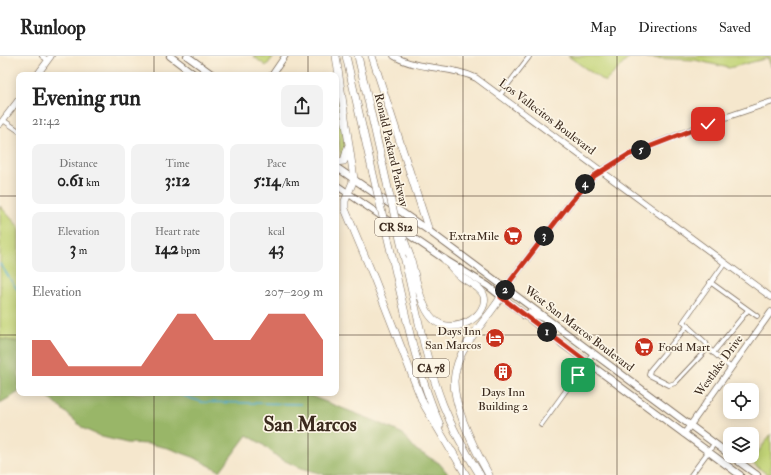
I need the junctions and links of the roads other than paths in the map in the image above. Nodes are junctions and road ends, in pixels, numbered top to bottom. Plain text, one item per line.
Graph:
1 (42, 56) edge
2 (170, 56) edge
3 (187, 56) edge
4 (285, 56) edge
5 (336, 56) edge
6 (346, 56) edge
7 (358, 56) edge
8 (372, 56) edge
9 (394, 56) edge
10 (529, 57) edge
11 (49, 58) edge
12 (39, 72) edge
13 (191, 72) edge
14 (209, 72) edge
15 (274, 72) edge
16 (338, 72) edge
17 (339, 76) edge
18 (500, 95) junction
19 (771, 102) edge
20 (16, 103) edge
21 (1, 122) edge
22 (16, 130) edge
23 (349, 141) junction
24 (339, 162) edge
25 (339, 169) edge
26 (602, 171) junction
27 (354, 179) junction
28 (339, 187) edge
29 (349, 194) junction
30 (394, 212) junction
31 (429, 231) junction
32 (444, 259) junction
33 (725, 263) junction
34 (710, 282) junction
35 (506, 288) junction
36 (501, 297) junction
37 (771, 297) edge
38 (748, 310) junction
39 (771, 312) edge
40 (525, 316) junction
41 (757, 316) dead end
42 (546, 319) junction
43 (688, 325) junction
44 (708, 348) junction
45 (593, 353) junction
46 (713, 353) junction
47 (587, 362) junction
48 (731, 368) junction
49 (541, 425) dead end
50 (690, 425) junction
51 (684, 434) junction
52 (714, 444) junction
53 (723, 450) edge
54 (708, 452) junction
55 (453, 454) junction
56 (741, 463) edge
57 (466, 475) edge
58 (480, 475) edge
59 (489, 475) edge
60 (691, 475) edge
61 (740, 475) edge
62 (757, 475) edge

1 - 11 street
2 - 13 main road
3 - 14 main road
4 - 15 street
5 - 16 highway
6 - 55 highway, Ronald Packard Parkway / CA 78, bridge
7 - 30 highway, Ronald Packard Parkway / CA 78, bridge
8 - 31 highway
9 - 18 street, Los Vallecitos Boulevard
10 - 18 street
11 - 12 street
17 - 23 highway
18 - 26 street, Los Vallecitos Boulevard
19 - 26 street
20 - 21 street
21 - 22 street
23 - 24 highway
23 - 27 highway
25 - 27 main road, West San Marcos Boulevard / CR S12
26 - 33 street, Los Vallecitos Boulevard
26 - 35 street
27 - 29 highway
27 - 31 main road, West San Marcos Boulevard / CR S12
28 - 29 main road, West San Marcos Boulevard / CR S12
29 - 32 main road, West San Marcos Boulevard / CR S12
29 - 55 highway
30 - 32 highway, bridge
30 - 58 highway, Ronald Packard Parkway / CA 78, bridge
31 - 35 main road, West San Marcos Boulevard / CR S12
32 - 36 main road, West San Marcos Boulevard / CR S12
33 - 34 street
33 - 37 street, Los Vallecitos Boulevard
34 - 38 street
34 - 43 street
35 - 36 street
35 - 42 main road, West San Marcos Boulevard / CR S12
36 - 40 main road, West San Marcos Boulevard / CR S12
36 - 59 highway
38 - 41 street
38 - 46 street
39 - 48 street, Westlake Drive
40 - 42 main road
40 - 47 main road, West San Marcos Boulevard / CR S12
42 - 45 main road, West San Marcos Boulevard / CR S12
43 - 44 street
43 - 44 street
44 - 46 street
45 - 47 street
45 - 50 main road, West San Marcos Boulevard / CR S12
46 - 48 street
47 - 49 street
47 - 51 main road, West San Marcos Boulevard / CR S12
48 - 50 street, Westlake Drive
50 - 51 street, Westlake Drive
50 - 52 main road, West San Marcos Boulevard / CR S12
51 - 54 main road, West San Marcos Boulevard / CR S12
52 - 53 main road, West San Marcos Boulevard / CR S12
52 - 54 street
54 - 60 street
54 - 61 main road, West San Marcos Boulevard / CR S12
55 - 57 highway, Ronald Packard Parkway / CA 78
56 - 62 main road, West San Marcos Boulevard / CR S12

